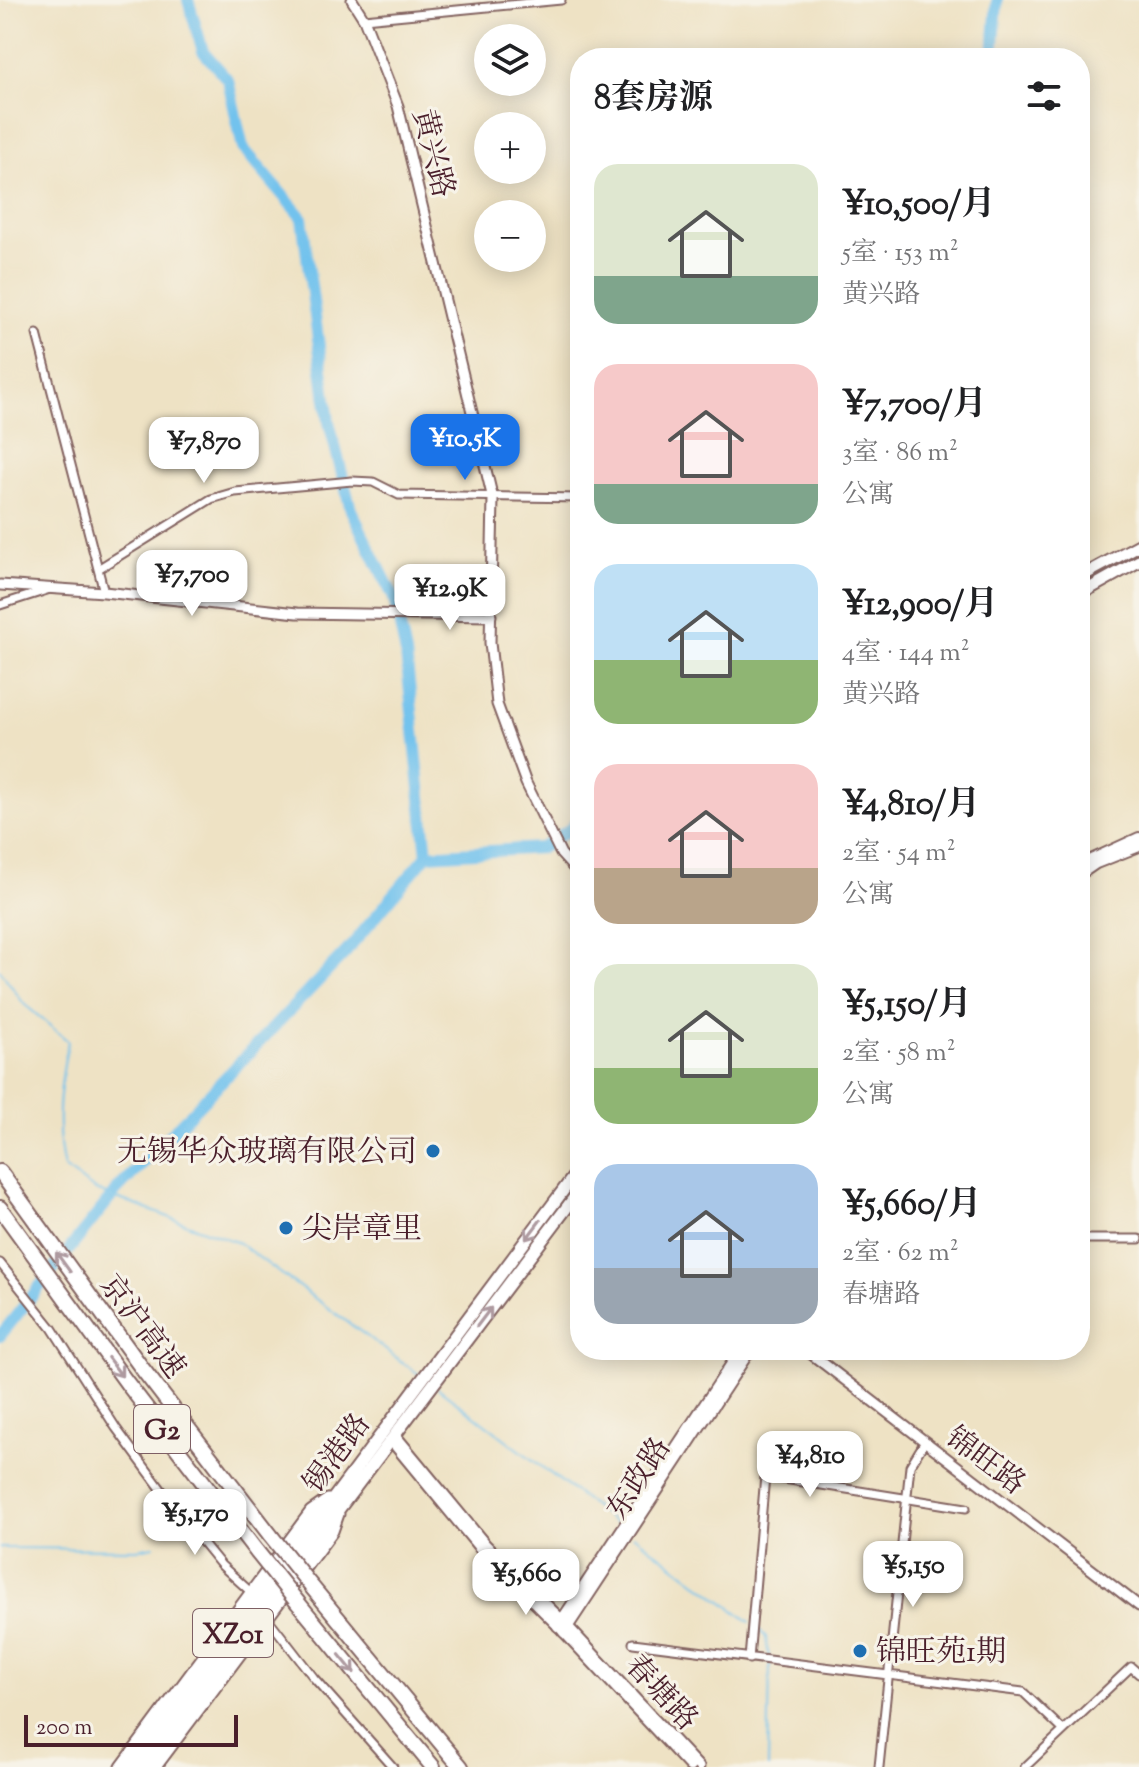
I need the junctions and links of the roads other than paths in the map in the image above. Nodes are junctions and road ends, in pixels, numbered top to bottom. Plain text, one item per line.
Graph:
1 (352, 0) edge
2 (561, 0) edge
3 (364, 19) junction
4 (37, 334) dead end
5 (570, 498) edge
6 (493, 499) junction
7 (1139, 545) edge
8 (1139, 561) edge
9 (98, 569) junction
10 (1090, 572) edge
11 (0, 585) edge
12 (1090, 588) edge
13 (52, 589) junction
14 (104, 592) junction
15 (0, 605) edge
16 (491, 616) junction
17 (1139, 838) edge
18 (1139, 846) edge
19 (1090, 860) edge
20 (570, 864) edge
21 (1090, 867) edge
22 (0, 1172) edge
23 (570, 1194) edge
24 (0, 1208) edge
25 (1090, 1239) edge
26 (1139, 1239) edge
27 (0, 1263) edge
28 (735, 1360) edge
29 (743, 1360) edge
30 (819, 1360) edge
31 (424, 1386) junction
32 (394, 1439) junction
33 (924, 1443) junction
34 (908, 1497) junction
35 (336, 1502) junction
36 (966, 1508) dead end
37 (627, 1531) junction
38 (260, 1604) junction
39 (1139, 1606) edge
40 (564, 1627) junction
41 (633, 1643) dead end
42 (749, 1659) junction
43 (1139, 1674) edge
44 (891, 1676) junction
45 (1063, 1730) junction
46 (122, 1767) edge
47 (133, 1767) edge
48 (144, 1767) edge
49 (155, 1767) edge
50 (393, 1767) edge
51 (433, 1767) edge
52 (461, 1767) edge
53 (690, 1767) edge
54 (699, 1767) edge
55 (879, 1767) edge
56 (1025, 1767) edge

1 - 3 street, 黄兴路
2 - 3 street
3 - 6 street, 黄兴路
4 - 9 street
5 - 6 street
6 - 9 street
6 - 16 street, 黄兴路
7 - 10 main road
8 - 12 main road
9 - 14 street
11 - 13 street
13 - 14 street
13 - 15 street
14 - 16 street
16 - 20 street, 黄兴路
17 - 19 main road
18 - 21 main road
52 -> 22 highway, 京沪高速 / G2, bridge
23 - 31 main road, 锡港路
24 -> 51 highway, 京沪高速 / G2, bridge
25 - 26 street
27 - 38 street
28 - 37 main road, 东政路
29 - 37 main road, 东政路
30 - 33 street, 锦旺路
31 - 32 main road, 锡港路
31 - 35 main road, 锡港路
32 - 35 main road, 锡港路
32 - 40 street, 春塘路
33 - 34 street
33 - 39 street, 锦旺路
34 - 36 street
34 - 42 street
34 - 44 street
35 - 38 main road
35 - 38 main road
37 - 40 main road, 东政路
38 - 46 main road
38 - 47 main road, XZ01
38 - 48 main road, XZ01
38 - 49 main road
38 - 50 street
40 - 53 street, 春塘路
40 - 54 street, 春塘路
41 - 42 street
42 - 44 street
43 - 45 street
44 - 45 street
44 - 55 street
45 - 56 street

